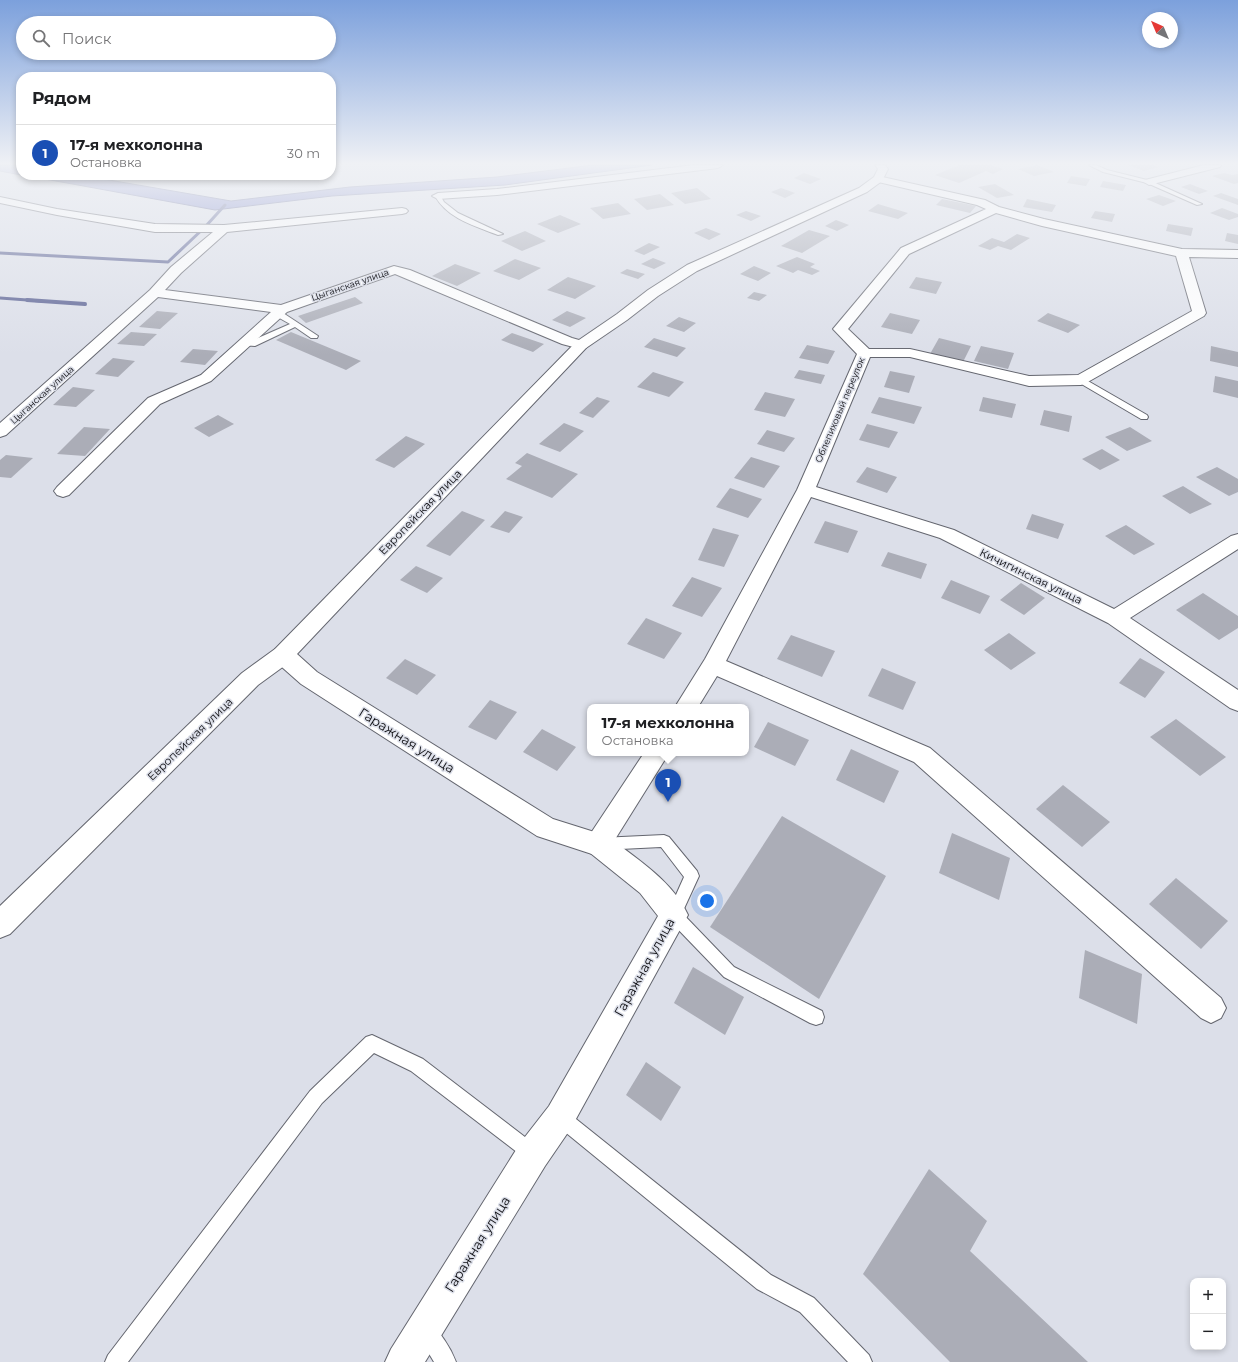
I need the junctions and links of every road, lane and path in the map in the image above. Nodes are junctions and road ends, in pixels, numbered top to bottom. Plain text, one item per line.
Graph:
1 (194, 229) edge
2 (224, 229) junction
3 (229, 229) edge
4 (484, 229) edge
5 (780, 229) edge
6 (954, 229) edge
7 (1076, 229) edge
8 (500, 234) dead end
9 (1182, 253) junction
10 (1238, 254) edge
11 (155, 293) junction
12 (280, 311) junction
13 (296, 324) junction
14 (314, 336) dead end
15 (245, 343) junction
16 (581, 345) junction
17 (865, 353) junction
18 (1081, 380) junction
19 (1144, 417) dead end
20 (0, 432) edge
21 (64, 490) dead end
22 (806, 490) junction
23 (1238, 540) edge
24 (1115, 618) junction
25 (283, 655) junction
26 (713, 665) junction
27 (1238, 702) edge
28 (688, 704) edge
29 (655, 756) edge
30 (598, 844) junction
31 (674, 915) junction
32 (0, 925) edge
33 (1211, 1008) dead end
34 (816, 1017) dead end
35 (560, 1116) junction
36 (533, 1154) junction
37 (424, 1329) junction
38 (114, 1362) edge
39 (404, 1362) edge
40 (446, 1362) edge
41 (862, 1362) edge

1 - 2 street
2 - 3 street
2 - 11 street, Цыганская улица
4 - 8 lane
5 - 16 street, Европейская улица
6 - 17 street
7 - 9 street
9 - 10 street
9 - 18 street, Облепиховый переулок
11 - 12 street, Цыганская улица
11 - 20 street, Цыганская улица
12 - 13 lane
12 - 15 street
12 - 16 street, Цыганская улица
13 - 14 lane
13 - 15 lane
15 - 21 street
16 - 25 street, Европейская улица
17 - 18 street, Облепиховый переулок
17 - 22 street, Облепиховый переулок
18 - 19 lane
22 - 24 street, Кичигинская улица
22 - 26 street, Облепиховый переулок
23 - 24 street
24 - 27 street, Кичигинская улица
25 - 30 street, Гаражная улица
25 - 32 street, Европейская улица
26 - 28 street, Облепиховый переулок
26 - 33 street
29 - 30 street
30 - 31 street, Гаражная улица
30 - 31 lane
31 - 34 lane
31 - 35 street, Гаражная улица
35 - 36 street, Гаражная улица
35 - 41 lane
36 - 37 street, Гаражная улица
36 - 38 lane
37 - 39 street, Гаражная улица
37 - 40 lane

